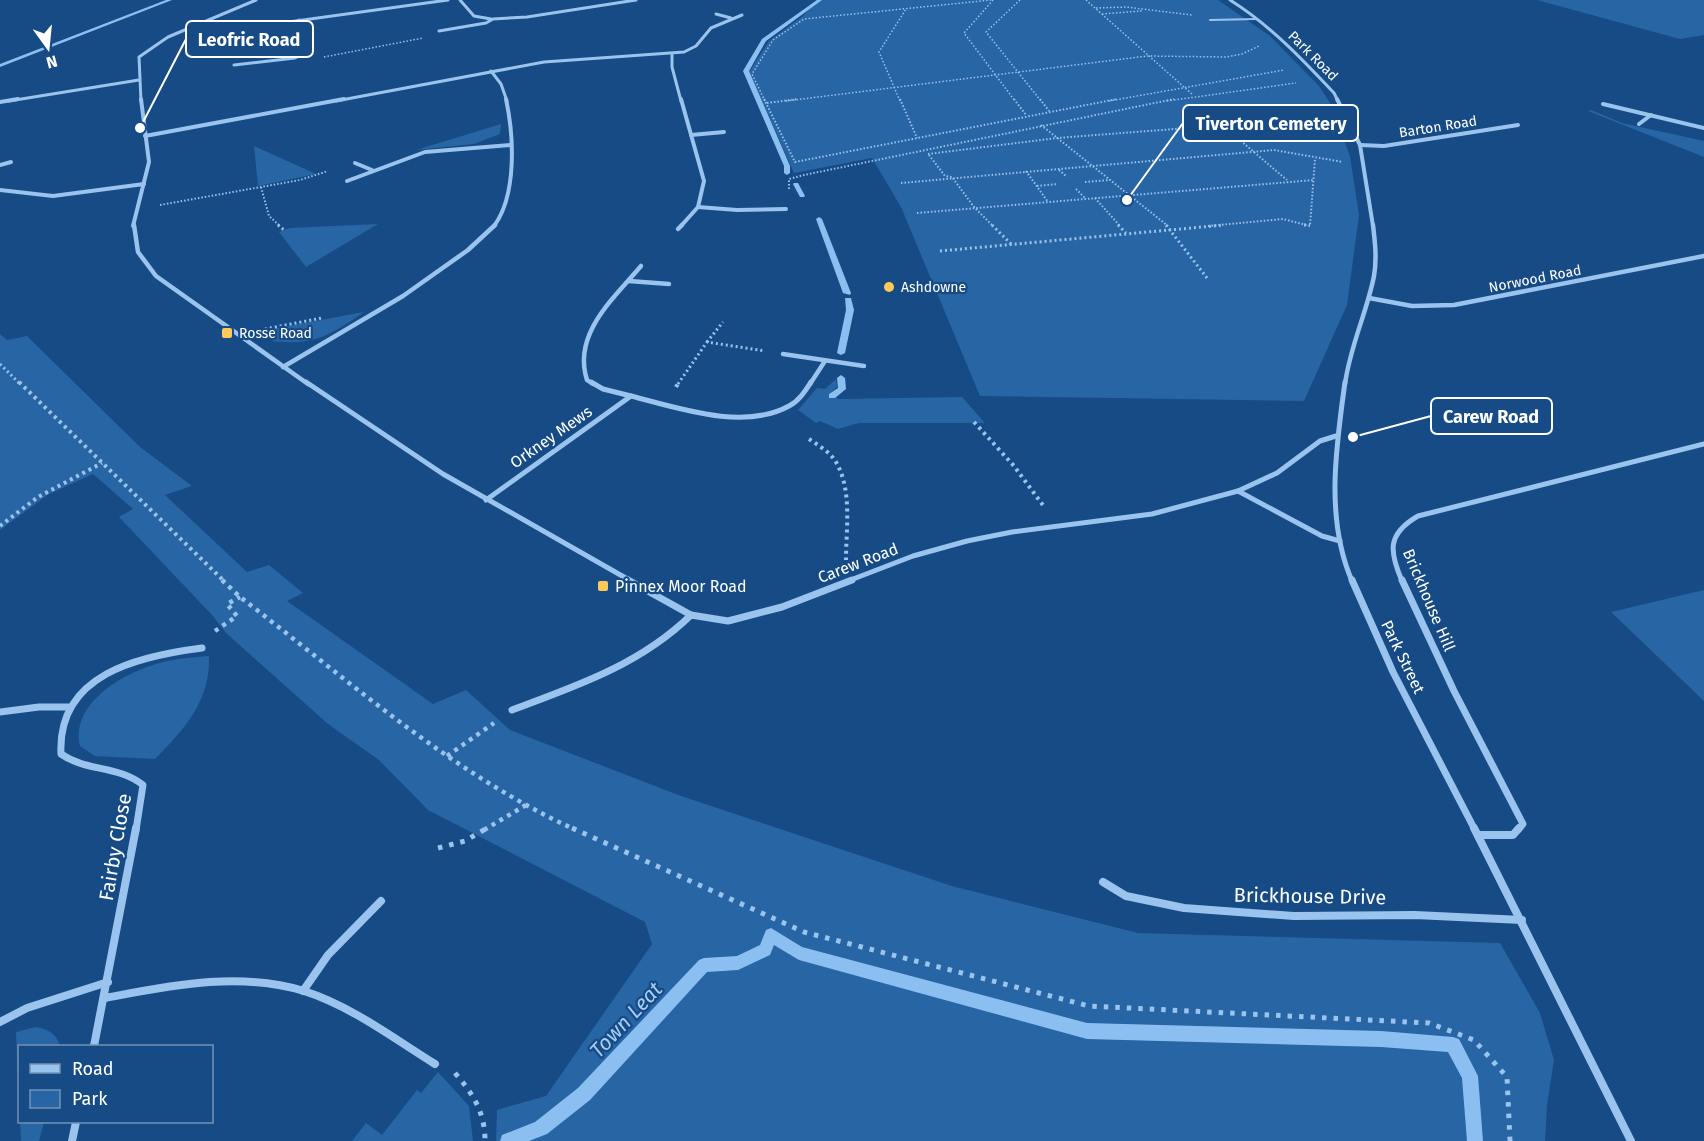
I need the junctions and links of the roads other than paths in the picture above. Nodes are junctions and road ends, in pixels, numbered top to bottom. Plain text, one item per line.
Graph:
1 (256, 0) edge
2 (448, 0) edge
3 (460, 0) edge
4 (636, 0) edge
5 (1230, 0) edge
6 (716, 14) dead end
7 (742, 15) dead end
8 (732, 18) junction
9 (493, 19) junction
10 (1257, 19) junction
11 (299, 20) junction
12 (1210, 20) road end
13 (189, 27) junction
14 (439, 31) road end
15 (587, 50) dead end
16 (672, 55) junction
17 (586, 57) junction
18 (234, 65) dead end
19 (491, 71) junction
20 (139, 80) junction
21 (0, 102) edge
22 (1603, 104) dead end
23 (1650, 115) junction
24 (1639, 124) dead end
25 (1518, 125) dead end
26 (1704, 128) edge
27 (724, 132) dead end
28 (691, 135) junction
29 (145, 136) junction
30 (511, 145) junction
31 (1360, 146) junction
32 (11, 162) dead end
33 (355, 163) road end
34 (0, 165) edge
35 (372, 171) junction
36 (346, 181) dead end
37 (144, 184) junction
38 (0, 190) edge
39 (698, 207) junction
40 (786, 209) dead end
41 (678, 229) dead end
42 (1704, 256) edge
43 (641, 266) dead end
44 (629, 281) junction
45 (669, 284) dead end
46 (1369, 298) junction
47 (783, 354) road end
48 (825, 361) junction
49 (864, 366) dead end
50 (283, 368) junction
51 (631, 396) junction
52 (1336, 436) junction
53 (1704, 444) edge
54 (1238, 491) junction
55 (486, 500) junction
56 (1340, 541) junction
57 (691, 615) junction
58 (202, 648) road end
59 (68, 707) junction
60 (512, 710) road end
61 (0, 712) edge
62 (1478, 835) junction
63 (1103, 882) dead end
64 (381, 901) dead end
65 (1522, 920) junction
66 (108, 982) junction
67 (303, 991) junction
68 (105, 998) junction
69 (0, 1022) edge
70 (94, 1045) edge
71 (435, 1064) road end
72 (76, 1123) edge
73 (72, 1141) edge
74 (1632, 1141) edge

1 - 13 street
2 - 11 street
3 - 9 street
4 - 9 street
5 - 10 street, Park Road
6 - 8 street
7 - 8 street
8 - 16 street
9 - 14 street
10 - 12 lane
10 - 31 street, Park Road
11 - 13 street
11 - 18 street
13 - 20 street
15 - 17 street
16 - 17 street
16 - 28 street
17 - 19 street
19 - 29 street
19 - 30 street
20 - 21 street
20 - 29 street
22 - 23 street
23 - 24 street
23 - 26 street
25 - 31 street, Barton Road
27 - 28 street
28 - 39 street
29 - 37 street
30 - 35 street
30 - 50 street
31 - 46 street, Park Street
32 - 34 street
33 - 35 street
35 - 36 street
37 - 38 street
37 - 50 street
39 - 40 street
39 - 41 street
42 - 46 street, Norwood Road
43 - 44 street, Orkney Mews
44 - 45 street
44 - 51 street, Orkney Mews
46 - 52 street, Park Street
47 - 48 street
48 - 49 street
48 - 51 street, Orkney Mews
50 - 55 street
51 - 55 street, Orkney Mews
52 - 54 street, Carew Road
52 - 56 street, Park Street
53 - 62 street, Brickhouse Hill
54 - 56 street
54 - 57 street, Carew Road
55 - 57 street
56 - 62 street, Park Street
57 - 60 street
58 - 59 street
59 - 61 street
59 - 66 street, Fairby Close
62 - 65 street, Park Street
63 - 65 street, Brickhouse Drive
64 - 67 street
65 - 74 street, Park Street
66 - 68 street, Fairby Close
66 - 69 street
67 - 68 street
67 - 71 street
68 - 70 street, Fairby Close
72 - 73 street

